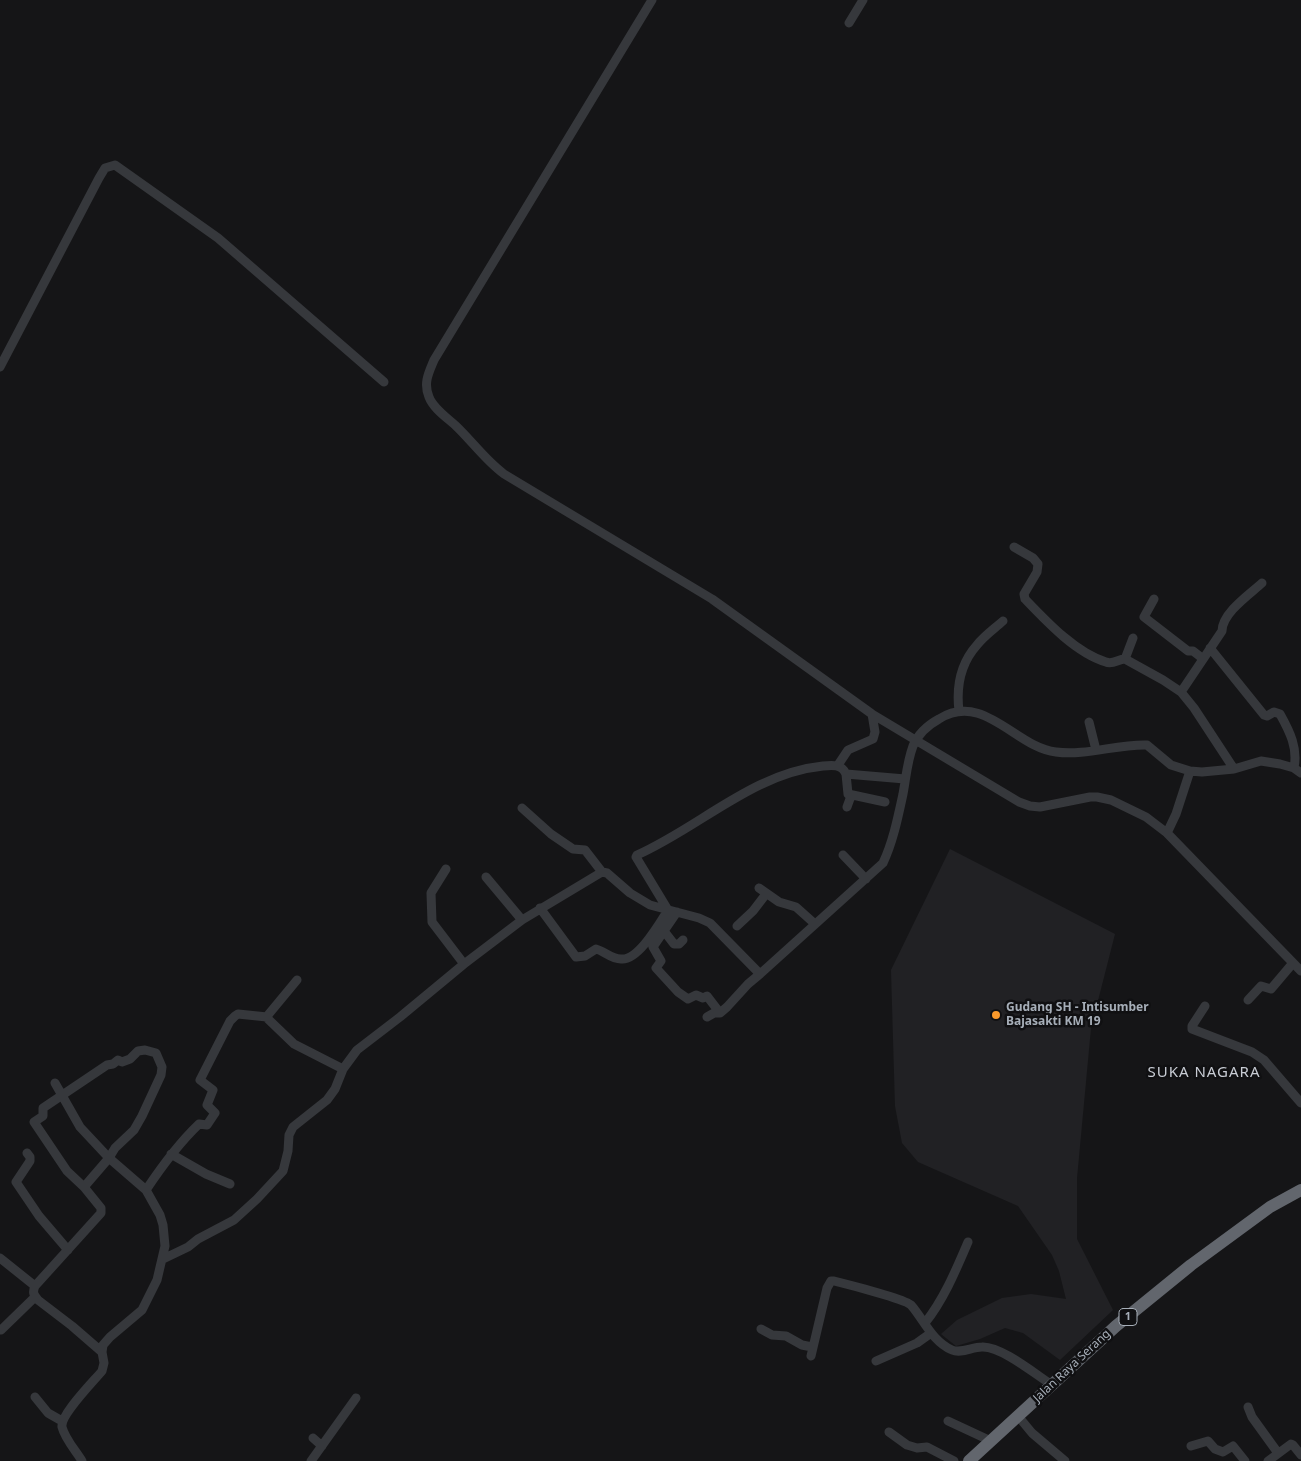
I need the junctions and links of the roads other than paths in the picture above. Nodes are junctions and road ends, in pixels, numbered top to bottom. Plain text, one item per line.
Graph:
1 (652, 0) edge
2 (863, 0) edge
3 (849, 22) dead end
4 (0, 367) edge
5 (384, 382) dead end
6 (1014, 547) dead end
7 (1262, 583) dead end
8 (1154, 598) dead end
9 (1003, 621) dead end
10 (1133, 638) dead end
11 (1210, 648) junction
12 (1202, 658) junction
13 (1125, 659) junction
14 (1181, 692) junction
15 (959, 711) junction
16 (872, 714) junction
17 (1089, 722) dead end
18 (916, 741) junction
19 (1096, 750) junction
20 (838, 765) junction
21 (1234, 769) junction
22 (1190, 771) junction
23 (1298, 771) edge
24 (846, 774) junction
25 (905, 779) junction
26 (851, 796) junction
27 (885, 802) dead end
28 (847, 807) dead end
29 (522, 808) dead end
30 (1167, 833) junction
31 (843, 855) dead end
32 (446, 869) dead end
33 (602, 872) junction
34 (486, 877) dead end
35 (866, 879) junction
36 (540, 908) junction
37 (673, 911) junction
38 (522, 920) junction
39 (815, 924) junction
40 (737, 926) dead end
41 (664, 931) junction
42 (683, 940) dead end
43 (1292, 963) junction
44 (464, 964) junction
45 (1301, 971) edge
46 (760, 974) junction
47 (297, 980) dead end
48 (1248, 1000) dead end
49 (1204, 1006) dead end
50 (720, 1013) junction
51 (267, 1017) junction
52 (706, 1017) dead end
53 (344, 1069) junction
54 (55, 1083) dead end
55 (62, 1094) junction
56 (1301, 1103) edge
57 (27, 1153) dead end
58 (171, 1154) junction
59 (109, 1158) junction
60 (230, 1184) dead end
61 (84, 1187) junction
62 (146, 1190) junction
63 (1301, 1190) edge
64 (968, 1242) dead end
65 (68, 1250) junction
66 (0, 1258) edge
67 (163, 1259) junction
68 (35, 1286) junction
69 (34, 1296) junction
70 (924, 1323) junction
71 (761, 1329) dead end
72 (1, 1330) edge
73 (931, 1332) junction
74 (102, 1352) junction
75 (876, 1361) dead end
76 (1052, 1385) junction
77 (35, 1397) dead end
78 (356, 1398) dead end
79 (1248, 1407) dead end
80 (1018, 1416) junction
81 (62, 1421) junction
82 (948, 1421) dead end
83 (889, 1432) dead end
84 (312, 1438) dead end
85 (991, 1441) junction
86 (322, 1446) junction
87 (1191, 1446) dead end
88 (1278, 1453) junction
89 (1301, 1455) edge
90 (82, 1461) edge
91 (311, 1461) edge
92 (954, 1461) edge
93 (969, 1461) edge
94 (1065, 1461) edge
95 (1245, 1461) edge
96 (1268, 1461) edge

1 - 16 street
2 - 3 street
4 - 5 street
6 - 13 street
7 - 11 street
8 - 12 street
9 - 15 street
10 - 13 street
11 - 12 street
11 - 23 street
12 - 14 street
13 - 14 street
14 - 21 street
15 - 18 street
15 - 19 street
16 - 18 street
16 - 20 street
17 - 19 street
18 - 25 street
18 - 30 street
19 - 22 street
20 - 24 street
20 - 37 street
21 - 22 street
21 - 23 street
22 - 30 street
24 - 25 street
24 - 26 street
25 - 35 street
26 - 27 street
26 - 28 street
29 - 33 street
30 - 43 street
31 - 35 street
32 - 44 street
33 - 36 street
33 - 37 street
34 - 38 street
35 - 39 street
36 - 37 street
36 - 38 street
37 - 41 street
37 - 46 street
38 - 44 street
39 - 40 street
39 - 46 street
41 - 42 street
41 - 50 street
43 - 45 street
43 - 48 street
44 - 53 street
46 - 50 street
47 - 51 street
49 - 56 street
50 - 52 street
51 - 53 street
51 - 58 street
53 - 67 street
54 - 55 street
55 - 59 street
55 - 59 street
55 - 61 street
57 - 65 street
58 - 60 street
58 - 62 street
59 - 61 street
59 - 62 street
61 - 65 street
62 - 67 street
63 - 76 highway, Jalan Raya Serang / 1
64 - 70 street
65 - 68 street
66 - 68 street
67 - 74 street
68 - 69 street
69 - 72 street
69 - 74 street
70 - 71 street
70 - 73 street
73 - 75 street
73 - 76 street
74 - 81 street
76 - 80 highway, Jalan Raya Serang / 1
77 - 81 street
78 - 86 street
79 - 88 street
80 - 85 highway, Jalan Raya Serang / 1
80 - 94 street
81 - 90 street
82 - 85 street
83 - 92 street
84 - 86 street
85 - 93 highway, Jalan Raya Serang / 1
86 - 91 street
87 - 95 street
88 - 89 street
88 - 96 street

